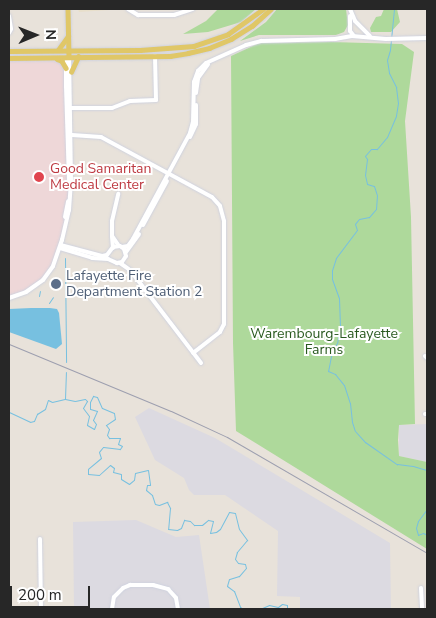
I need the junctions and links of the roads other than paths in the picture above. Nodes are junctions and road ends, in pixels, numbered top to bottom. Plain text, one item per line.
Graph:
1 (68, 9) edge
2 (128, 9) edge
3 (193, 9) edge
4 (263, 9) edge
5 (271, 9) edge
6 (350, 9) edge
7 (9, 16) edge
8 (357, 24) junction
9 (351, 28) junction
10 (363, 30) junction
11 (9, 33) edge
12 (68, 35) junction
13 (357, 36) junction
14 (372, 37) junction
15 (341, 38) junction
16 (427, 38) edge
17 (58, 50) junction
18 (69, 50) junction
19 (9, 52) edge
20 (155, 56) junction
21 (69, 57) junction
22 (78, 57) junction
23 (9, 58) edge
24 (53, 58) junction
25 (66, 68) junction
26 (71, 72) junction
27 (71, 108) junction
28 (72, 135) junction
29 (169, 174) junction
30 (70, 187) junction
31 (118, 194) dead end
32 (112, 236) junction
33 (60, 246) junction
34 (120, 247) junction
35 (113, 248) junction
36 (126, 252) junction
37 (110, 253) junction
38 (112, 260) junction
39 (124, 260) junction
40 (120, 263) junction
41 (130, 270) junction
42 (9, 298) edge
43 (193, 353) junction
44 (201, 363) dead end
45 (40, 539) dead end
46 (421, 588) dead end
47 (41, 609) edge
48 (112, 609) edge
49 (178, 609) edge
50 (422, 609) edge

1 - 12 main road
2 - 3 street
4 - 18 main road
5 - 20 main road
6 - 8 street
6 - 9 street
7 - 11 street
8 - 9 street
8 - 10 street
9 - 13 street
9 - 15 street
10 - 13 street
10 - 14 street
12 - 17 main road
12 - 18 main road
13 - 14 street
13 - 15 street
14 - 16 street
15 - 29 street
17 - 18 main road
17 - 19 main road
18 - 21 main road
20 - 22 main road
20 - 27 street
21 - 22 main road
21 - 24 main road
21 - 25 street
21 - 26 street
22 - 26 main road
23 - 24 main road
24 - 25 main road
25 - 30 street
26 - 27 street
27 - 28 street
28 - 29 street
28 - 30 street
29 - 34 street
29 - 36 street
29 - 43 street
30 - 33 street
31 - 32 street
32 - 34 street
32 - 35 street
33 - 37 street
33 - 38 street
33 - 42 street
34 - 35 street
34 - 36 street
35 - 37 street
36 - 39 street
37 - 38 street
38 - 40 street
39 - 40 street
39 - 41 street
40 - 41 street
41 - 43 street
43 - 44 street
45 - 47 street
46 - 50 street
48 - 49 street

